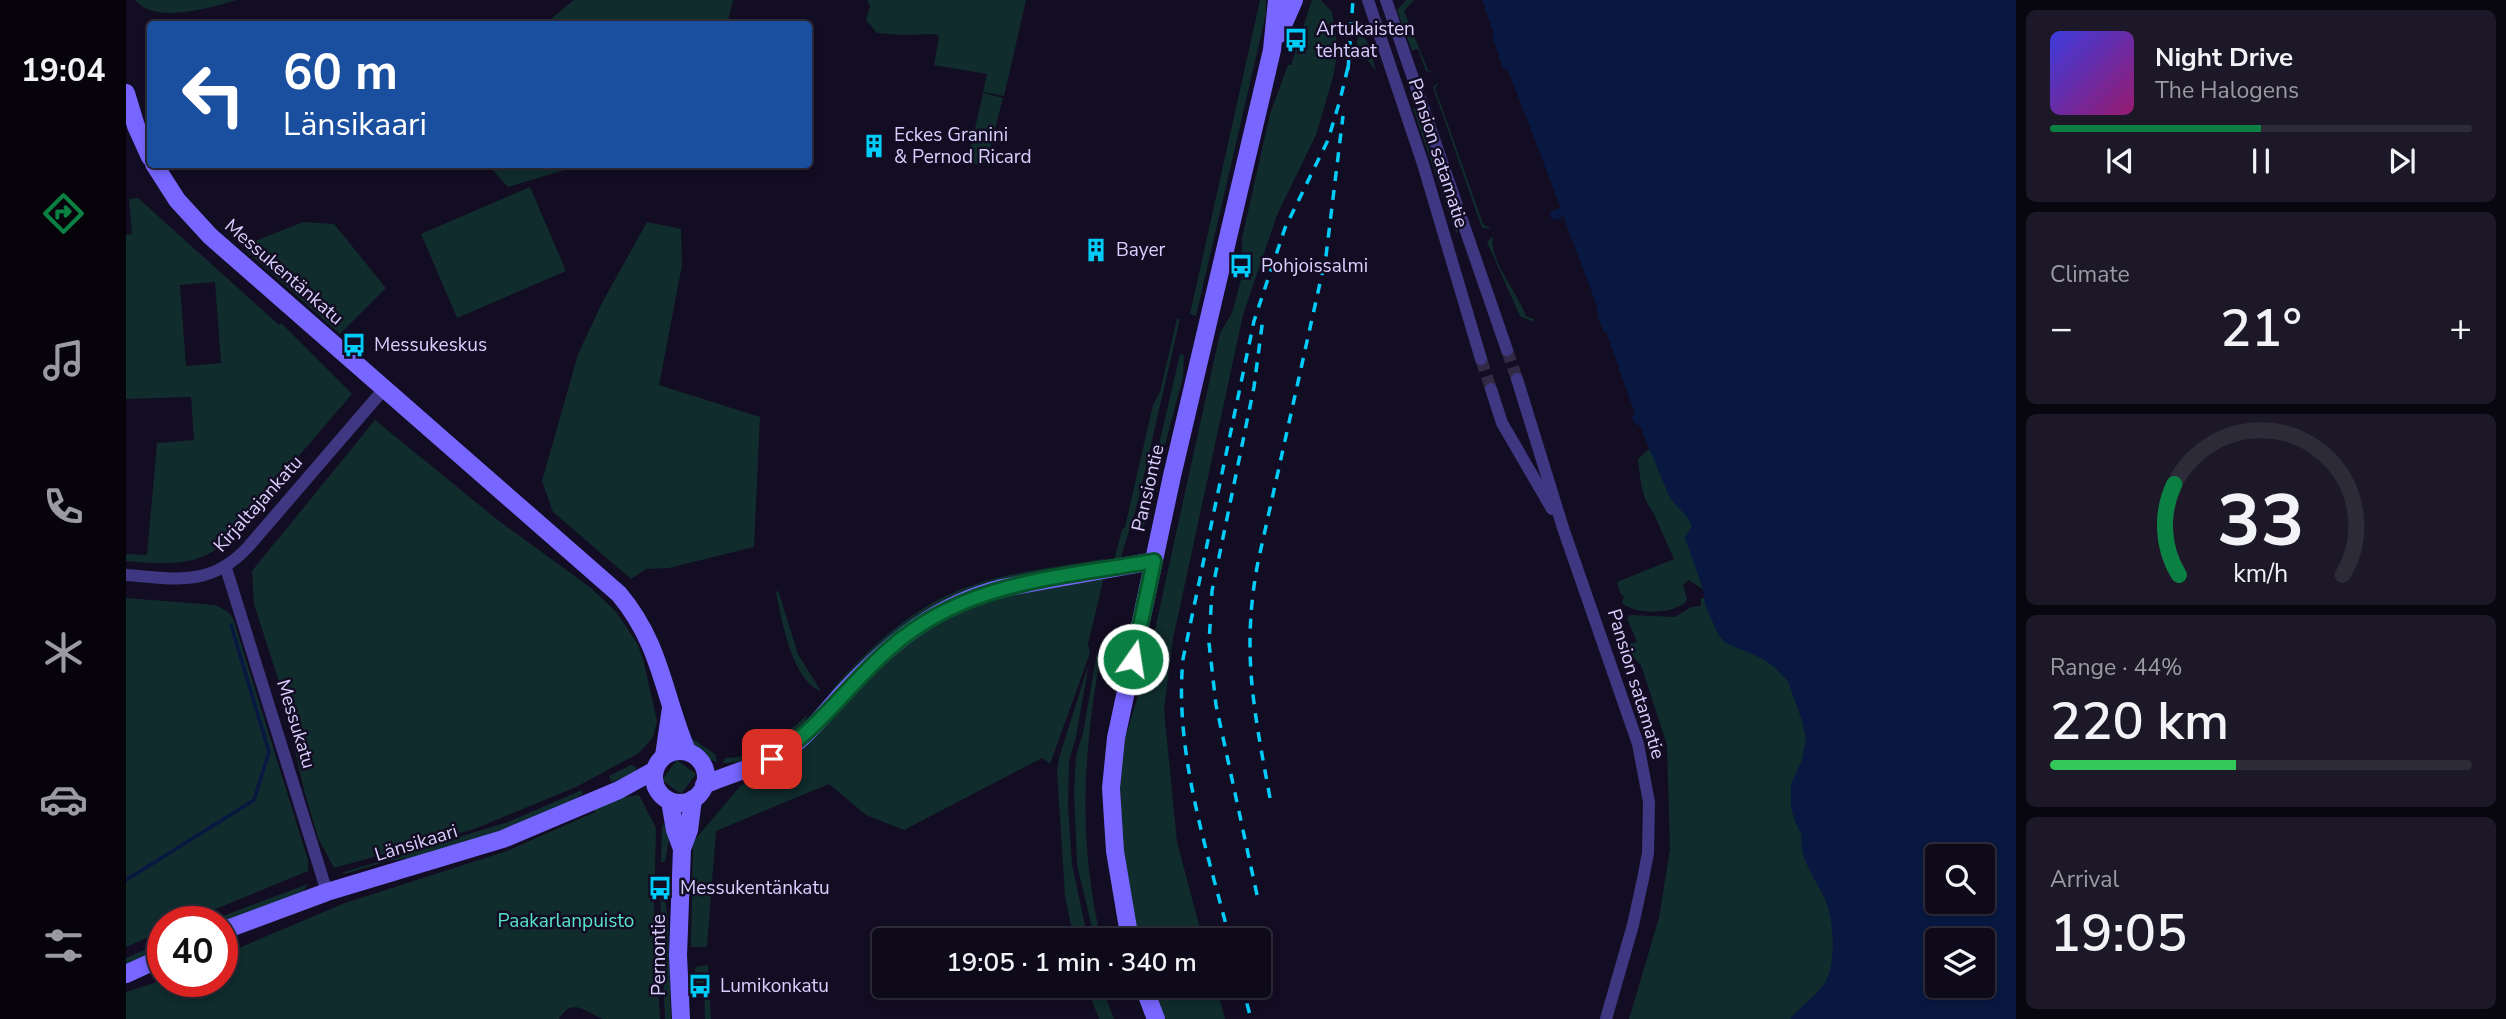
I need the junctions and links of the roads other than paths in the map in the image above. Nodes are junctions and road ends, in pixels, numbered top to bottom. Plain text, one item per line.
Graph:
1 (1277, 0) edge
2 (1294, 0) edge
3 (1368, 0) edge
4 (1386, 0) edge
5 (1272, 50) junction
6 (126, 93) edge
7 (147, 151) edge
8 (157, 168) edge
9 (1507, 350) tunnel mouth
10 (1481, 359) tunnel mouth
11 (1517, 379) tunnel mouth
12 (1490, 388) tunnel mouth
13 (384, 389) junction
14 (1563, 528) junction
15 (1154, 561) junction
16 (226, 568) junction
17 (126, 575) edge
18 (671, 708) junction
19 (694, 757) junction
20 (659, 763) junction
21 (738, 771) junction
22 (619, 790) junction
23 (699, 792) junction
24 (665, 797) junction
25 (682, 849) junction
26 (327, 892) junction
27 (238, 925) edge
28 (1128, 928) edge
29 (147, 964) edge
30 (126, 974) edge
31 (1148, 998) edge
32 (681, 1019) edge
33 (1156, 1019) edge
34 (1606, 1019) edge

1 - 5 street, Pansiontie
2 - 5 street, Pansiontie
3 - 10 street, Pansion satamatie
4 - 9 street, Pansion satamatie
5 - 15 street, Pansiontie
6 - 7 street
8 - 13 street, Messukentänkatu
11 - 14 street, Pansion satamatie
12 - 14 street, Pansion satamatie
13 - 16 street, Kirjaltajankatu
13 - 18 street, Messukentänkatu
14 - 34 street, Pansion satamatie
15 - 21 street
15 - 28 street, Pansiontie
16 - 17 street, Kirjaltajankatu
16 - 26 street, Messukatu
18 - 19 street, Messukentänkatu
18 - 20 street, Messukentänkatu
19 - 20 street
19 - 21 street
19 - 23 street
20 - 22 street, Länsikaari
20 - 24 street
21 - 23 street
22 - 24 street, Länsikaari
22 - 26 street, Länsikaari
23 - 24 street
23 - 25 street, Pernontie
24 - 25 street, Pernontie
25 - 32 street, Pernontie
26 - 27 street, Länsikaari
29 - 30 street
31 - 33 street

